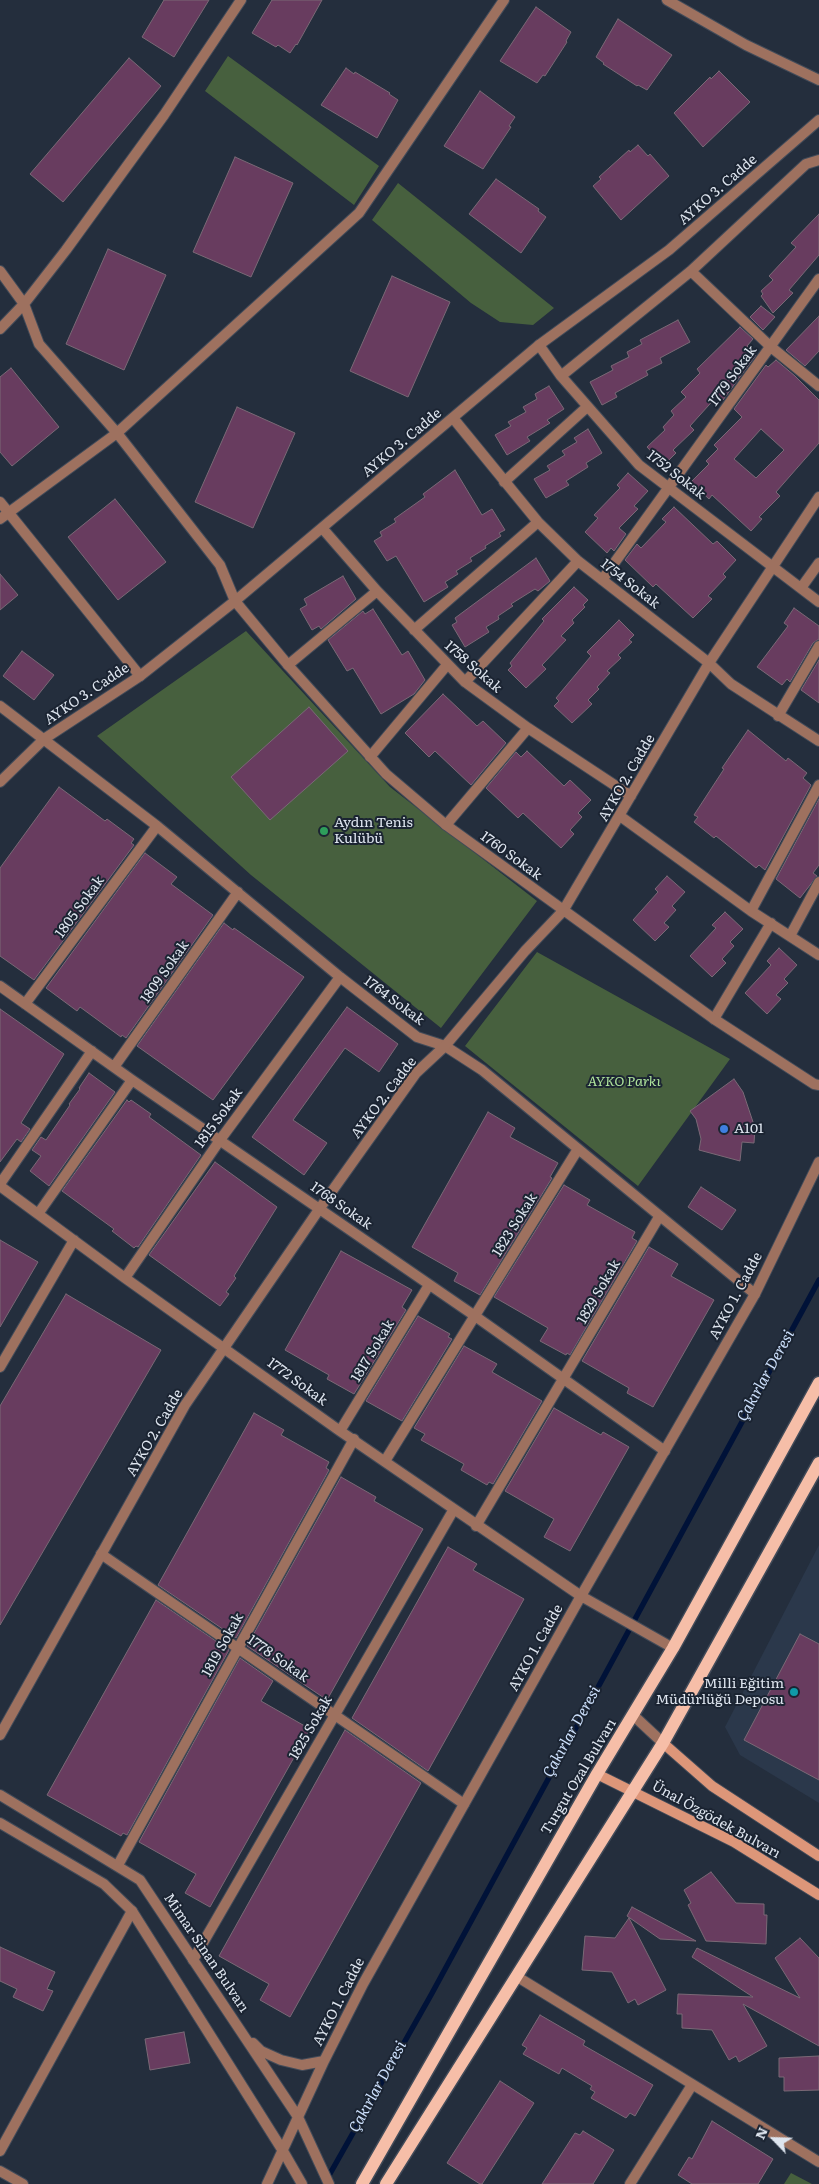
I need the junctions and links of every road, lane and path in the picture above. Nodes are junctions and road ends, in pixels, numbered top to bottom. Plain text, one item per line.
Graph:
1 (242, 0) edge
2 (504, 0) edge
3 (667, 0) edge
4 (819, 80) edge
5 (819, 120) edge
6 (819, 160) edge
7 (0, 271) edge
8 (691, 271) junction
9 (819, 279) edge
10 (24, 304) junction
11 (0, 329) edge
12 (539, 345) junction
13 (771, 347) junction
14 (561, 376) junction
15 (819, 386) edge
16 (587, 407) junction
17 (453, 418) junction
18 (116, 433) junction
19 (504, 482) junction
20 (670, 488) junction
21 (819, 497) edge
22 (0, 502) edge
23 (4, 516) edge
24 (538, 522) junction
25 (323, 529) junction
26 (578, 561) junction
27 (819, 563) edge
28 (772, 566) junction
29 (602, 580) junction
30 (801, 588) junction
31 (377, 591) junction
32 (235, 601) junction
33 (819, 602) edge
34 (414, 630) junction
35 (819, 646) edge
36 (709, 663) junction
37 (288, 665) junction
38 (447, 665) junction
39 (140, 676) junction
40 (465, 682) junction
41 (0, 706) edge
42 (778, 716) junction
43 (528, 728) junction
44 (44, 739) junction
45 (819, 741) edge
46 (370, 757) junction
47 (0, 782) edge
48 (819, 785) edge
49 (631, 796) junction
50 (620, 816) junction
51 (446, 825) junction
52 (157, 826) junction
53 (819, 882) edge
54 (238, 892) junction
55 (563, 911) junction
56 (751, 911) junction
57 (771, 923) junction
58 (790, 936) junction
59 (819, 955) edge
60 (340, 977) junction
61 (2, 991) edge
62 (25, 1004) junction
63 (714, 1019) junction
64 (445, 1046) junction
65 (92, 1051) junction
66 (114, 1068) junction
67 (132, 1080) junction
68 (816, 1084) edge
69 (819, 1095) edge
70 (220, 1140) junction
71 (578, 1149) junction
72 (819, 1162) edge
73 (0, 1185) edge
74 (320, 1208) junction
75 (38, 1214) junction
76 (659, 1218) junction
77 (74, 1240) junction
78 (125, 1278) junction
79 (429, 1285) junction
80 (755, 1294) junction
81 (475, 1316) junction
82 (226, 1348) junction
83 (0, 1367) edge
84 (564, 1380) junction
85 (819, 1383) edge
86 (340, 1430) junction
87 (354, 1439) junction
88 (665, 1452) junction
89 (385, 1461) junction
90 (819, 1463) edge
91 (454, 1509) junction
92 (476, 1526) junction
93 (101, 1554) junction
94 (581, 1596) junction
95 (237, 1647) junction
96 (672, 1648) junction
97 (334, 1714) junction
98 (633, 1716) junction
99 (0, 1735) edge
100 (663, 1743) junction
101 (597, 1774) junction
102 (634, 1791) junction
103 (0, 1795) edge
104 (464, 1804) junction
105 (0, 1823) edge
106 (819, 1856) edge
107 (118, 1865) junction
108 (819, 1895) edge
109 (132, 1910) junction
110 (193, 1960) junction
111 (516, 1976) junction
112 (245, 2037) junction
113 (324, 2061) junction
114 (692, 2085) junction
115 (298, 2118) junction
116 (284, 2150) junction
117 (0, 2152) edge
118 (819, 2162) edge
119 (0, 2171) edge
120 (23, 2184) edge
121 (267, 2184) edge
122 (302, 2184) edge
123 (329, 2184) edge
124 (362, 2184) edge
125 (386, 2184) edge
126 (630, 2184) edge

1 - 10 street
2 - 18 street
3 - 4 street
5 - 12 street, AYKO 3. Cadde
6 - 8 street
7 - 10 street, 1760 Sokak
8 - 13 street
8 - 14 street
9 - 13 street, 1779 Sokak
10 - 11 street
10 - 18 street, 1760 Sokak
12 - 14 street, 1752 Sokak
12 - 17 street, AYKO 3. Cadde
13 - 15 street
13 - 20 street, 1779 Sokak
14 - 16 street, 1752 Sokak
16 - 19 street
16 - 20 street, 1752 Sokak
17 - 19 street, 1754 Sokak
17 - 25 street, AYKO 3. Cadde
18 - 23 street
18 - 32 street, 1760 Sokak
19 - 24 street, 1754 Sokak
20 - 28 street, 1752 Sokak
20 - 29 street, 1779 Sokak
21 - 28 street, AYKO 2. Cadde
22 - 23 street
23 - 39 street
24 - 26 street, 1754 Sokak
24 - 34 street
25 - 31 street, 1758 Sokak
25 - 32 street, AYKO 3. Cadde
26 - 29 street, 1754 Sokak
26 - 40 street
27 - 30 street
28 - 30 street, 1752 Sokak
28 - 36 street, AYKO 2. Cadde
29 - 36 street, 1754 Sokak
30 - 33 street, 1752 Sokak
31 - 34 street, 1758 Sokak
31 - 37 street
32 - 37 street, 1760 Sokak
32 - 39 street, AYKO 3. Cadde
34 - 38 street, 1758 Sokak
35 - 42 street
36 - 42 street, 1754 Sokak
36 - 49 street, AYKO 2. Cadde
37 - 46 street, 1760 Sokak
38 - 40 street, 1758 Sokak
38 - 46 street
39 - 44 street, AYKO 3. Cadde
40 - 43 street, 1758 Sokak
41 - 44 street, 1764 Sokak
42 - 45 street, 1754 Sokak
43 - 49 street, 1758 Sokak
43 - 51 street
44 - 47 street, AYKO 3. Cadde
44 - 52 street, 1764 Sokak
46 - 51 street, 1760 Sokak
48 - 56 street
49 - 50 street, AYKO 2. Cadde
50 - 55 street, AYKO 2. Cadde
50 - 56 street
51 - 55 street, 1760 Sokak
52 - 54 street, 1764 Sokak
52 - 62 street, 1805 Sokak
53 - 58 street
54 - 60 street, 1764 Sokak
54 - 66 street, 1809 Sokak
55 - 63 street, 1760 Sokak
55 - 64 street, AYKO 2. Cadde
56 - 57 street
57 - 58 street
57 - 63 street
58 - 59 street
60 - 64 street, 1764 Sokak
60 - 70 street, 1815 Sokak
61 - 62 street, 1768 Sokak
62 - 65 street, 1768 Sokak
63 - 68 street, 1760 Sokak
64 - 71 street, 1764 Sokak
64 - 74 street, AYKO 2. Cadde
65 - 66 street, 1768 Sokak
65 - 73 street
66 - 67 street, 1768 Sokak
67 - 70 street, 1768 Sokak
67 - 75 street
68 - 69 street
70 - 74 street, 1768 Sokak
70 - 78 street, 1815 Sokak
71 - 76 street, 1764 Sokak
71 - 81 street, 1823 Sokak
72 - 80 street, AYKO 1. Cadde
73 - 75 street, 1772 Sokak
74 - 79 street, 1768 Sokak
74 - 82 street, AYKO 2. Cadde
75 - 77 street, 1772 Sokak
76 - 80 street, 1764 Sokak
76 - 84 street, 1829 Sokak
77 - 78 street, 1772 Sokak
77 - 83 street
78 - 82 street, 1772 Sokak
79 - 81 street, 1768 Sokak
79 - 86 street, 1817 Sokak
80 - 88 street, AYKO 1. Cadde
81 - 84 street, 1768 Sokak
81 - 89 street, 1823 Sokak
82 - 86 street, 1772 Sokak
82 - 93 street, AYKO 2. Cadde
84 - 88 street, 1768 Sokak
84 - 92 street, 1829 Sokak
85 - 96 main road, Turgut Ozal Bulvarı
86 - 87 street, 1772 Sokak
87 - 89 street, 1772 Sokak
87 - 95 street, 1819 Sokak
88 - 94 street, AYKO 1. Cadde
89 - 91 street, 1772 Sokak
90 - 100 main road
91 - 92 street, 1772 Sokak
91 - 97 street, 1825 Sokak
92 - 94 street, 1772 Sokak
93 - 95 street, 1778 Sokak
93 - 99 street, AYKO 2. Cadde
94 - 96 street, 1772 Sokak
94 - 104 street, AYKO 1. Cadde
95 - 97 street, 1778 Sokak
95 - 107 street, 1819 Sokak
96 - 98 main road, Turgut Ozal Bulvarı
97 - 104 street, 1778 Sokak
97 - 110 street, 1825 Sokak
98 - 100 street, Ünal Özgödek Bulvarı
98 - 101 main road, Turgut Ozal Bulvarı
100 - 102 main road
100 - 106 main road, Ünal Özgödek Bulvarı
101 - 102 main road, Ünal Özgödek Bulvarı
101 - 124 main road, Turgut Ozal Bulvarı
102 - 108 main road, Ünal Özgödek Bulvarı
102 - 111 main road
103 - 107 street, Mimar Sinan Bulvarı
104 - 113 street, AYKO 1. Cadde
105 - 109 street
107 - 110 street, Mimar Sinan Bulvarı
109 - 116 street
109 - 117 street
110 - 112 street, Mimar Sinan Bulvarı
111 - 114 street
111 - 125 main road
112 - 113 street
112 - 115 street, Mimar Sinan Bulvarı
113 - 115 street, AYKO 1. Cadde
114 - 118 street
114 - 126 street
115 - 116 street, AYKO 1. Cadde
115 - 123 street, Mimar Sinan Bulvarı
116 - 121 street, AYKO 1. Cadde
116 - 122 street
119 - 120 street

